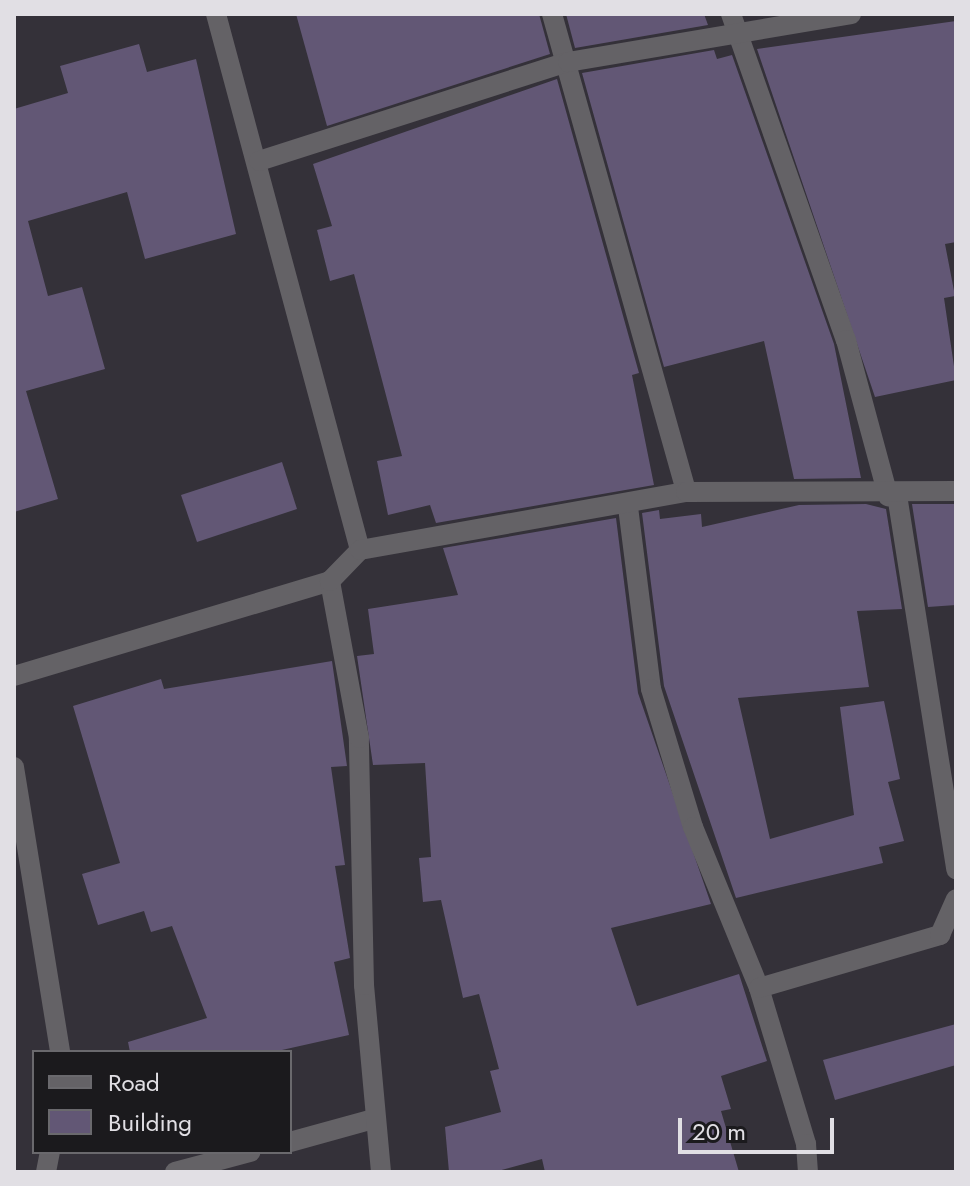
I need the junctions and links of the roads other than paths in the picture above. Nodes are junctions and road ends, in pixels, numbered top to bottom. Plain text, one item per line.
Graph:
1 (216, 14) edge
2 (552, 14) edge
3 (851, 14) edge
4 (733, 22) edge
5 (568, 62) junction
6 (259, 161) junction
7 (956, 491) edge
8 (686, 492) junction
9 (892, 495) junction
10 (628, 507) junction
11 (360, 550) junction
12 (330, 581) junction
13 (14, 676) edge
14 (14, 767) edge
15 (950, 790) edge
16 (956, 869) edge
17 (956, 899) edge
18 (759, 988) junction
19 (60, 1050) edge
20 (373, 1119) junction
21 (292, 1141) edge
22 (242, 1154) edge
23 (175, 1172) edge
24 (381, 1172) edge
25 (808, 1172) edge

1 - 6 street
2 - 5 street
3 - 4 street
4 - 5 street
4 - 9 street
5 - 6 street
5 - 8 street
6 - 11 street
7 - 9 street
8 - 9 street
8 - 10 street
9 - 15 street
10 - 11 street
10 - 18 street
11 - 12 street
12 - 13 street
12 - 20 street
14 - 19 street
15 - 16 street
17 - 18 street
18 - 25 street
20 - 21 street
20 - 24 street
22 - 23 street

